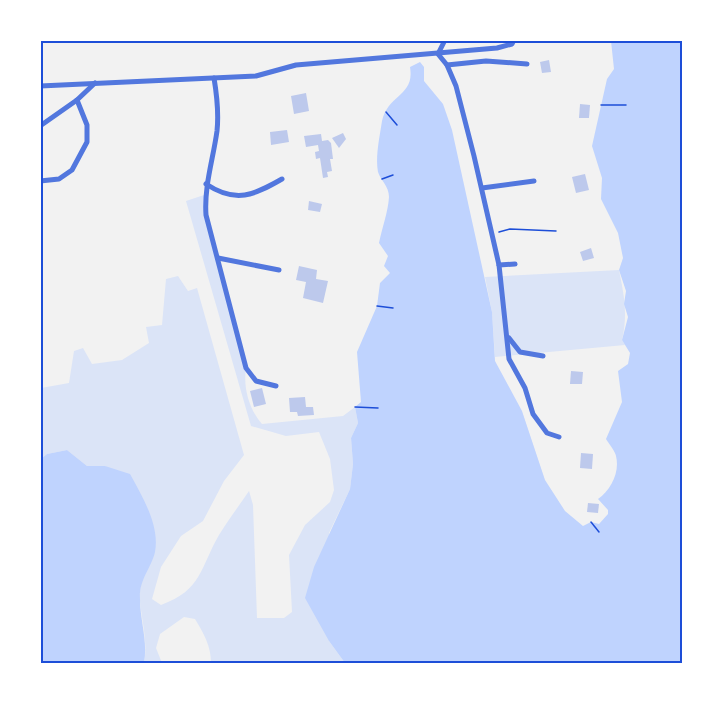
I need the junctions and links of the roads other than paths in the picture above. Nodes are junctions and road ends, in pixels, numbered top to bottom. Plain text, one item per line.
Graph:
1 (444, 40) edge
2 (514, 40) edge
3 (438, 54) junction
4 (447, 64) junction
5 (527, 64) dead end
6 (214, 78) junction
7 (95, 83) junction
8 (40, 86) edge
9 (76, 100) junction
10 (40, 126) edge
11 (282, 179) dead end
12 (40, 181) edge
13 (534, 181) dead end
14 (206, 184) junction
15 (482, 188) junction
16 (218, 258) junction
17 (515, 264) dead end
18 (499, 265) junction
19 (279, 270) dead end
20 (508, 337) junction
21 (543, 356) dead end
22 (276, 386) dead end
23 (559, 437) dead end

1 - 3 street
2 - 3 street
3 - 4 street
3 - 6 street
4 - 5 street
4 - 15 street
6 - 7 street
6 - 14 street
7 - 8 street
7 - 9 street
9 - 10 street
9 - 12 street
11 - 14 street
13 - 15 street
14 - 16 street
15 - 18 street
16 - 19 street
16 - 22 street
17 - 18 street
18 - 20 street
20 - 21 street
20 - 23 street

